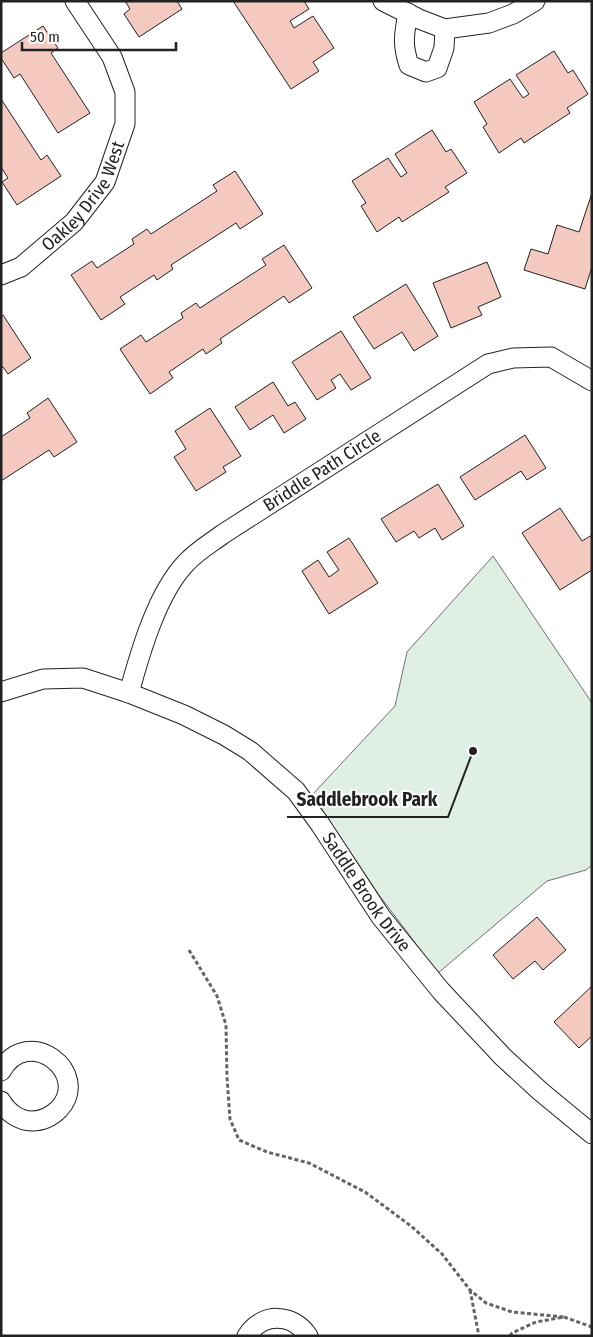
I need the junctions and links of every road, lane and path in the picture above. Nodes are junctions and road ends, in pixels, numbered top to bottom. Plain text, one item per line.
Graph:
1 (75, 1) edge
2 (383, 1) edge
3 (535, 1) edge
4 (414, 16) junction
5 (445, 29) junction
6 (1, 275) edge
7 (592, 381) edge
8 (1, 692) edge
9 (129, 694) junction
10 (189, 950) dead end
11 (1, 1071) edge
12 (5, 1113) edge
13 (592, 1134) edge
14 (470, 1290) junction
15 (564, 1317) junction
16 (592, 1327) edge
17 (247, 1336) edge
18 (308, 1336) edge
19 (478, 1336) edge
20 (510, 1336) edge

1 - 6 street, Oakley Drive West
2 - 4 street
3 - 5 street
4 - 5 street
4 - 5 street
7 - 9 street, Briddle Path Circle
8 - 9 street, Saddle Brook Drive
9 - 13 street, Saddle Brook Drive
10 - 14 path
11 - 12 street
14 - 15 path
14 - 19 path
15 - 16 path
15 - 20 path
17 - 18 street

